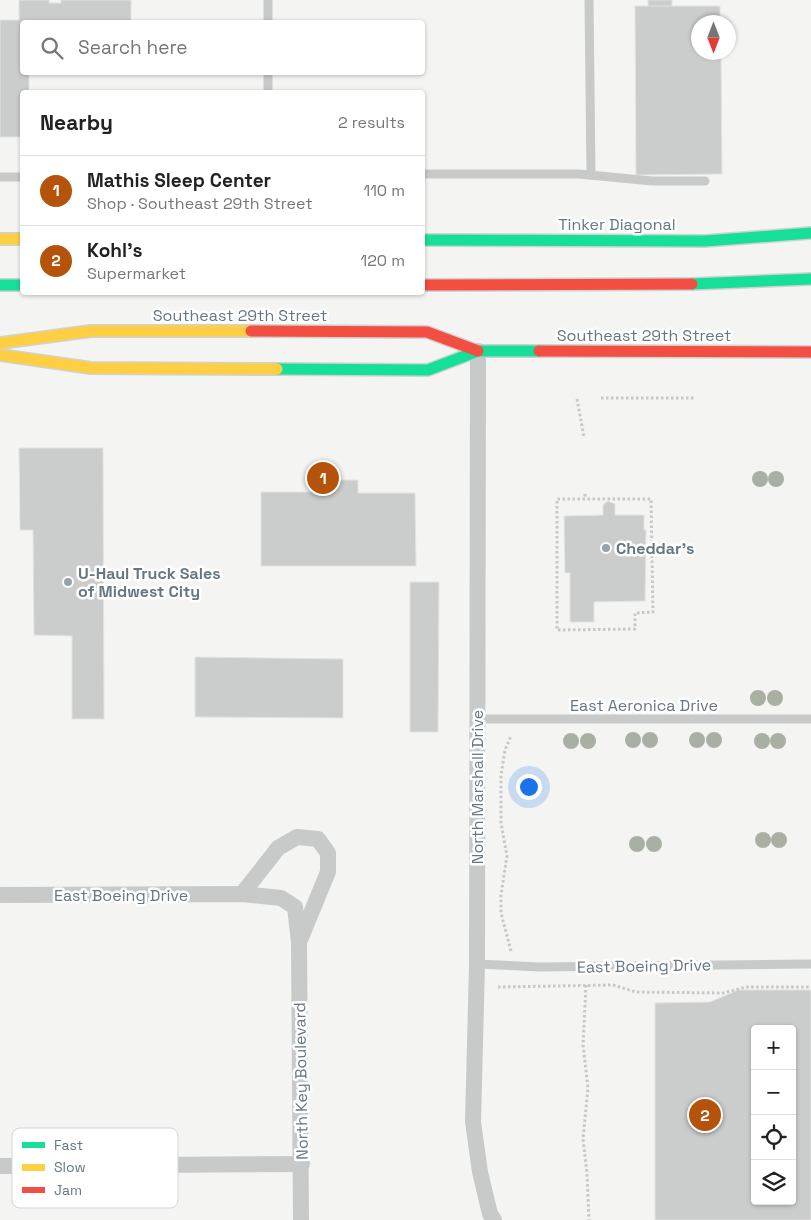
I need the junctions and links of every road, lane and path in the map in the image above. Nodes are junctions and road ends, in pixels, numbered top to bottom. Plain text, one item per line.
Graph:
1 (268, 0) edge
2 (589, 0) edge
3 (268, 20) edge
4 (268, 75) edge
5 (268, 90) edge
6 (425, 174) edge
7 (591, 175) junction
8 (0, 177) edge
9 (20, 177) edge
10 (705, 181) dead end
11 (811, 233) edge
12 (0, 239) edge
13 (20, 239) edge
14 (425, 240) edge
15 (811, 279) edge
16 (0, 285) edge
17 (20, 285) edge
18 (425, 285) edge
19 (0, 343) edge
20 (478, 351) junction
21 (811, 352) edge
22 (0, 355) edge
23 (600, 398) dead end
24 (694, 398) dead end
25 (577, 399) dead end
26 (584, 437) dead end
27 (585, 494) dead end
28 (585, 499) junction
29 (478, 719) junction
30 (811, 719) edge
31 (511, 736) dead end
32 (242, 894) junction
33 (0, 895) edge
34 (300, 942) junction
35 (510, 952) dead end
36 (477, 964) junction
37 (811, 964) edge
38 (510, 980) dead end
39 (586, 986) junction
40 (498, 987) dead end
41 (510, 987) junction
42 (811, 987) edge
43 (302, 1164) junction
44 (178, 1165) edge
45 (301, 1220) edge
46 (494, 1220) edge
47 (589, 1220) edge

1 - 3 lane
2 - 7 lane
4 - 5 lane
6 - 7 lane
7 - 10 lane
8 - 9 lane
11 - 14 main road, Tinker Diagonal
12 - 13 main road
15 - 18 main road
16 - 17 main road
19 - 20 main road, Southeast 29th Street
20 - 21 main road, Southeast 29th Street
20 - 22 main road, Southeast 29th Street
20 - 29 street, North Marshall Drive
23 - 24 path
25 - 26 path
27 - 28 path
28 - 28 path
29 - 30 lane, East Aeronica Drive
29 - 36 street, North Marshall Drive
31 - 35 path
32 - 33 street, East Boeing Drive
32 - 34 street, North Key Boulevard
32 - 34 street, North Key Boulevard
34 - 43 street, North Key Boulevard
36 - 37 lane, East Boeing Drive
36 - 46 street, North Marshall Drive
38 - 41 path
39 - 41 path
39 - 42 path
39 - 47 path
40 - 41 path
43 - 44 street
43 - 45 street, North Key Boulevard

